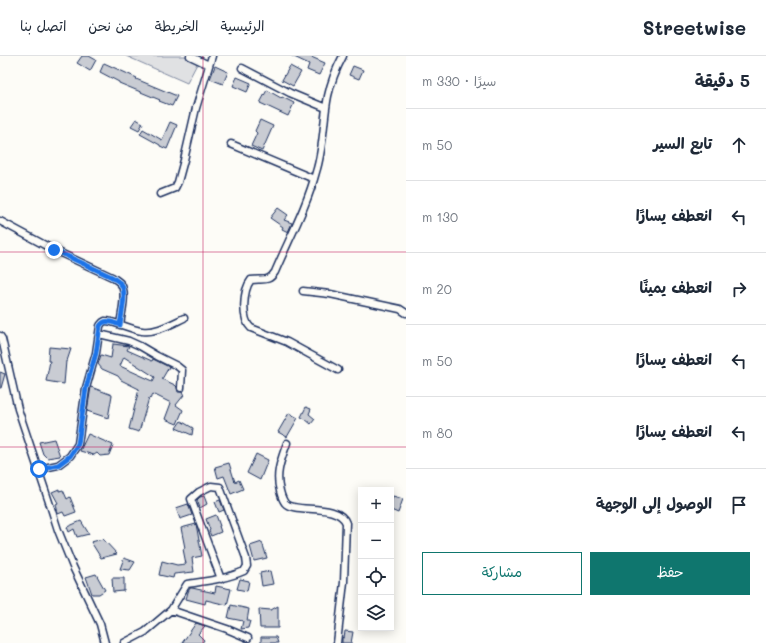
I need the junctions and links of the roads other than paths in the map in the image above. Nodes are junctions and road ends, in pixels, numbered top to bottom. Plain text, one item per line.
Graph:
1 (190, 56) edge
2 (212, 56) edge
3 (343, 56) edge
4 (209, 65) junction
5 (242, 68) dead end
6 (326, 108) junction
7 (231, 144) dead end
8 (314, 178) junction
9 (160, 194) dead end
10 (0, 221) edge
11 (304, 291) dead end
12 (406, 312) edge
13 (184, 318) dead end
14 (120, 325) junction
15 (99, 334) junction
16 (0, 336) edge
17 (338, 370) dead end
18 (181, 388) dead end
19 (287, 443) dead end
20 (39, 469) junction
21 (222, 579) junction
22 (171, 610) junction
23 (248, 638) dead end
24 (105, 643) edge
25 (124, 643) edge
26 (337, 643) edge

1 - 4 street
2 - 4 street
3 - 6 street
4 - 9 street
5 - 6 street
6 - 8 street
7 - 8 street
8 - 17 street
10 - 14 street
11 - 12 street
13 - 14 street
14 - 15 street
15 - 18 street
15 - 20 street
16 - 20 street
19 - 26 street
20 - 24 street
21 - 21 street
21 - 22 street
22 - 23 street
22 - 25 street

